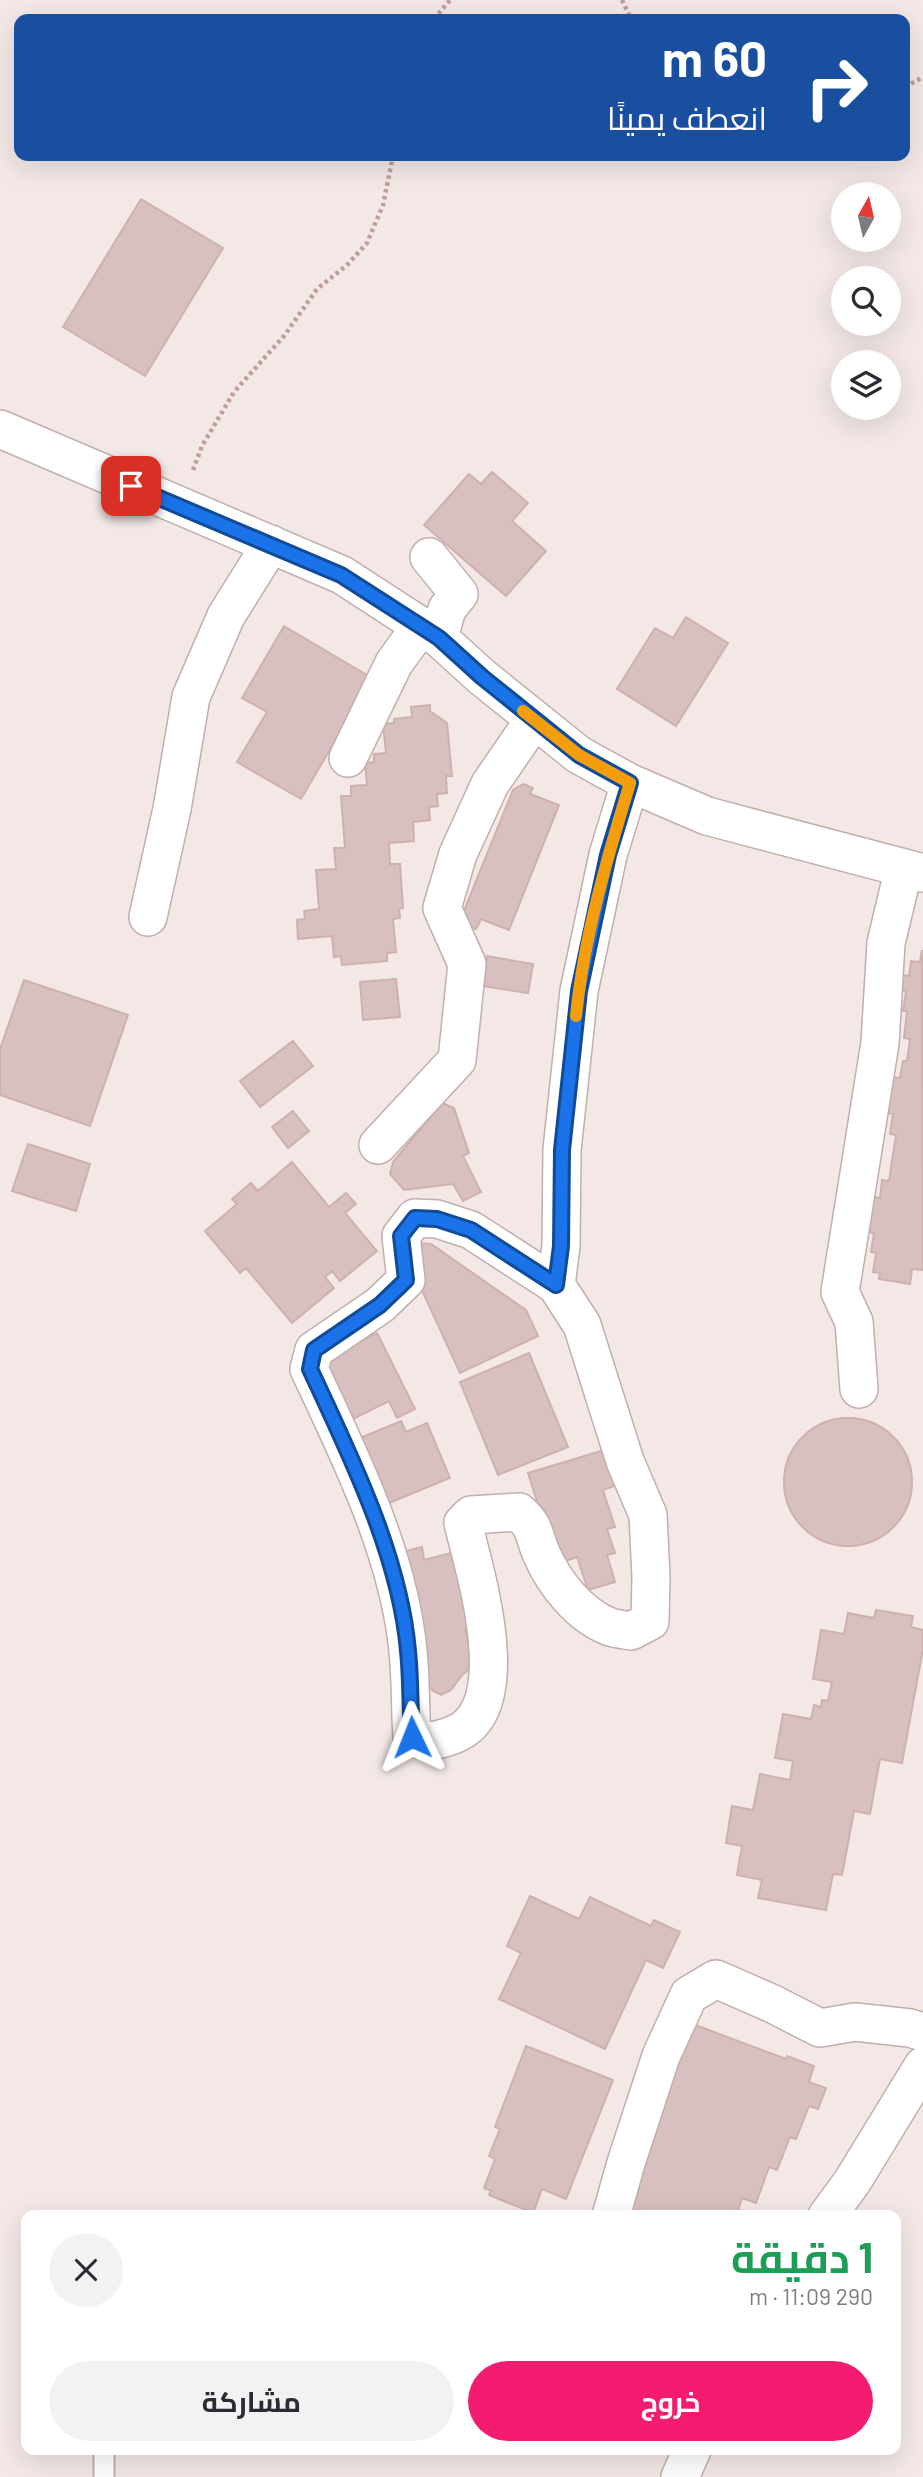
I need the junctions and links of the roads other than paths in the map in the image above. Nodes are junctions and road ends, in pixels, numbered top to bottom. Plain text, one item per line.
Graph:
1 (2, 435) edge
2 (271, 544) junction
3 (429, 557) dead end
4 (430, 632) junction
5 (534, 720) junction
6 (348, 758) dead end
7 (630, 783) junction
8 (914, 871) edge
9 (148, 917) dead end
10 (377, 1145) dead end
11 (556, 1285) junction
12 (859, 1389) dead end
13 (923, 2032) edge
14 (923, 2066) edge
15 (613, 2210) edge
16 (831, 2210) edge
17 (104, 2455) edge
18 (690, 2455) edge
19 (104, 2477) edge
20 (680, 2477) edge

1 - 2 street
2 - 4 street
2 - 9 street
3 - 4 street
4 - 5 street
4 - 6 street
5 - 7 street
5 - 10 street
7 - 8 street
7 - 11 street
8 - 12 street
11 - 11 street
13 - 15 street
14 - 16 street
17 - 19 lane
18 - 20 street

